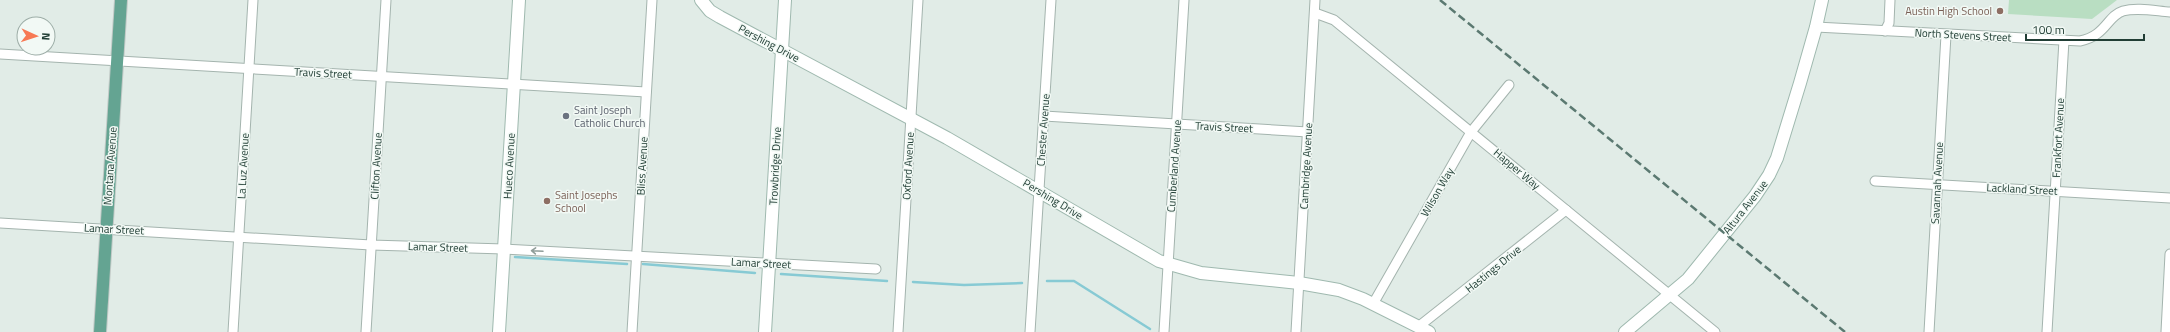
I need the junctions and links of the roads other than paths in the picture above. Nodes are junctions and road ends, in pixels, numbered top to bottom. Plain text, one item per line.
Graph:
1 (121, 0) edge
2 (253, 0) edge
3 (386, 0) edge
4 (519, 0) edge
5 (652, 0) edge
6 (701, 0) edge
7 (785, 0) edge
8 (918, 0) edge
9 (1051, 0) edge
10 (1184, 0) edge
11 (1315, 0) edge
12 (1822, 0) edge
13 (1890, 0) edge
14 (2170, 12) edge
15 (1315, 13) junction
16 (1816, 27) junction
17 (1885, 31) junction
18 (1946, 34) junction
19 (2064, 40) junction
20 (782, 50) junction
21 (0, 54) edge
22 (117, 61) junction
23 (249, 69) junction
24 (381, 76) junction
25 (514, 84) junction
26 (1509, 85) dead end
27 (646, 92) junction
28 (1044, 116) junction
29 (911, 118) junction
30 (1176, 124) junction
31 (1308, 132) junction
32 (1472, 132) junction
33 (1874, 181) dead end
34 (1937, 184) junction
35 (1039, 190) junction
36 (2055, 191) junction
37 (2170, 198) edge
38 (1566, 210) junction
39 (0, 223) edge
40 (106, 229) junction
41 (239, 237) junction
42 (371, 245) junction
43 (504, 249) junction
44 (2170, 254) edge
45 (636, 256) junction
46 (769, 264) junction
47 (1168, 264) junction
48 (876, 269) dead end
49 (1300, 283) junction
50 (1670, 295) junction
51 (1373, 304) junction
52 (1424, 329) edge
53 (100, 332) edge
54 (233, 332) edge
55 (366, 332) edge
56 (499, 332) edge
57 (632, 332) edge
58 (765, 332) edge
59 (898, 332) edge
60 (1030, 332) edge
61 (1164, 332) edge
62 (1296, 332) edge
63 (1625, 332) edge
64 (1715, 332) edge
65 (1929, 332) edge
66 (2047, 332) edge
67 (2166, 332) edge

1 - 22 main road, Montana Avenue
2 - 23 street, La Luz Avenue
3 - 24 street, Clifton Avenue
4 - 25 main road, Hueco Avenue
5 - 27 street, Bliss Avenue
6 - 20 main road, Pershing Drive
7 - 20 main road, Trowbridge Drive
8 - 29 street, Oxford Avenue
9 - 28 street, Chester Avenue
10 - 30 street, Cumberland Avenue
11 - 15 street, Cambridge Avenue
12 - 16 main road, Altura Avenue
13 - 17 street
14 - 19 street, North Stevens Street
15 - 31 street, Cambridge Avenue
15 - 32 street, Happer Way
16 - 17 street, North Stevens Street
16 - 50 main road, Altura Avenue
17 - 18 street, North Stevens Street
18 - 19 street, North Stevens Street
18 - 34 street, Savannah Avenue
19 - 36 street, Frankfort Avenue
20 - 29 main road, Pershing Drive
20 - 46 main road, Trowbridge Drive
21 - 22 street, Travis Street
22 - 23 street, Travis Street
22 - 40 main road, Montana Avenue
23 - 24 street, Travis Street
23 - 41 street, La Luz Avenue
24 - 25 street, Travis Street
24 - 42 street, Clifton Avenue
25 - 27 street, Travis Street
25 - 43 main road, Hueco Avenue
26 - 32 street, Wilson Way
27 - 45 street, Bliss Avenue
28 - 30 street, Travis Street
28 - 35 street, Chester Avenue
29 - 35 main road, Pershing Drive
29 - 59 street, Oxford Avenue
30 - 31 street, Travis Street
30 - 47 street, Cumberland Avenue
31 - 49 street, Cambridge Avenue
32 - 38 street, Happer Way
32 - 51 street, Wilson Way
33 - 34 street, Lackland Street
34 - 36 street, Lackland Street
34 - 65 street, Savannah Avenue
35 - 47 main road, Pershing Drive
35 - 60 street, Chester Avenue
36 - 37 street, Lackland Street
36 - 66 street, Frankfort Avenue
38 - 50 street, Happer Way
38 - 52 street, Hastings Drive
39 - 40 street, Lamar Street
40 - 41 street, Lamar Street
40 - 53 main road, Montana Avenue
41 - 42 street, Lamar Street
41 - 54 street, La Luz Avenue
42 - 43 street, Lamar Street
42 - 55 street, Clifton Avenue
45 -> 43 street, Lamar Street
43 - 56 main road, Hueco Avenue
44 - 67 street
45 - 46 street, Lamar Street
45 - 57 street, Bliss Avenue
46 - 48 street, Lamar Street
46 - 58 main road, Trowbridge Drive
47 - 49 main road, Pershing Drive
47 - 61 street, Cumberland Avenue
49 - 51 main road, Pershing Drive
49 - 62 street, Cambridge Avenue
50 - 63 main road, Altura Avenue
50 - 64 street, Happer Way
51 - 52 main road, Pershing Drive

